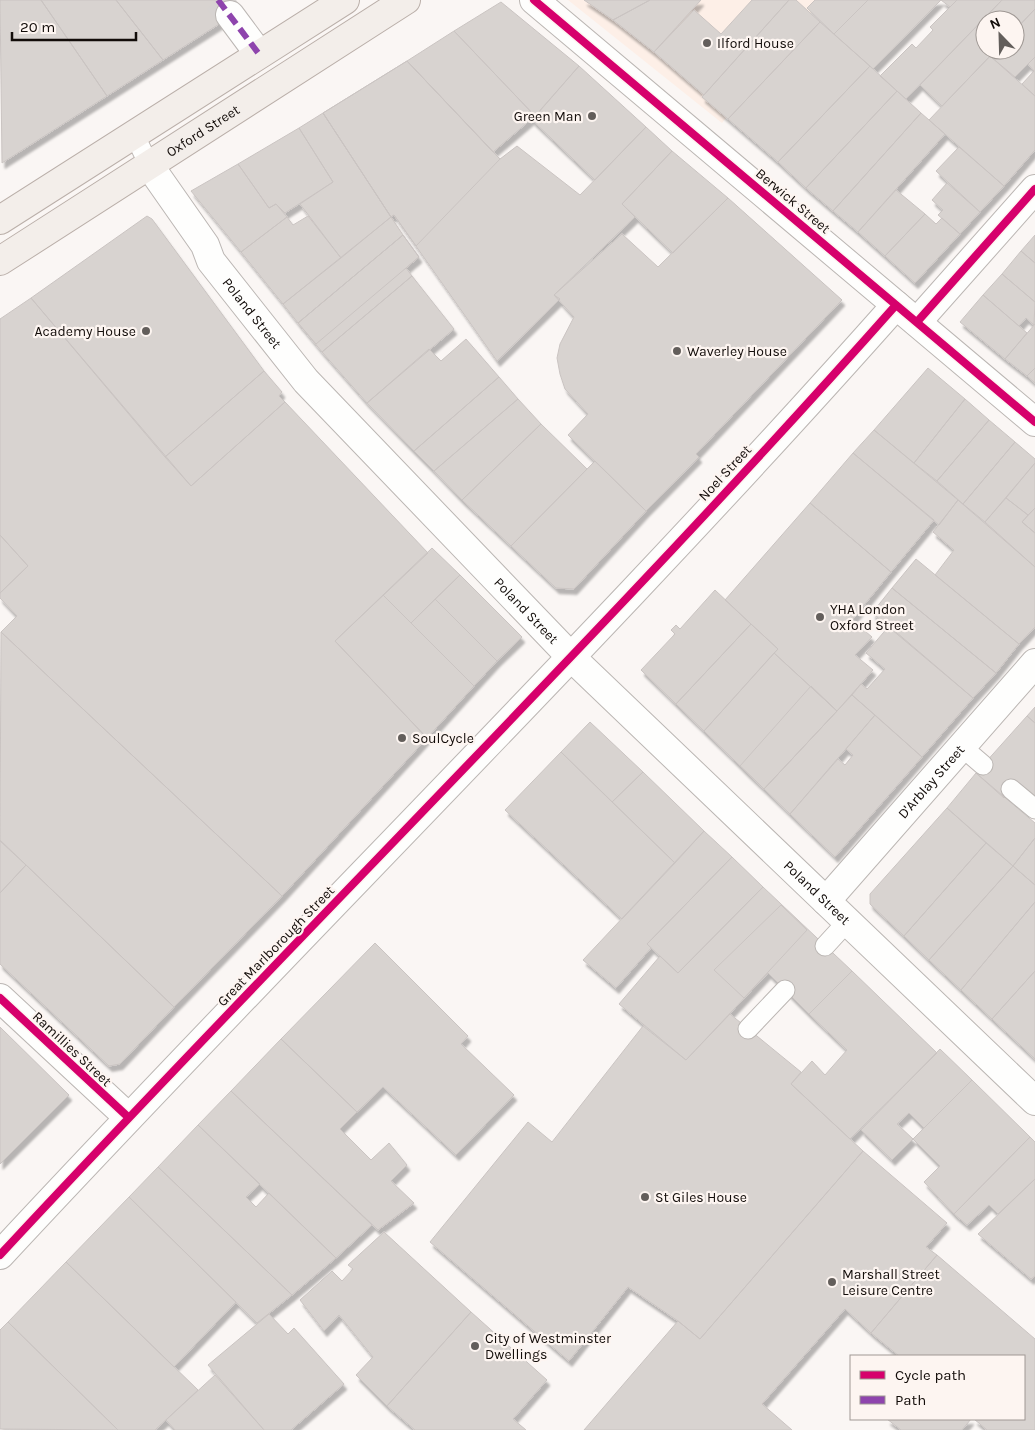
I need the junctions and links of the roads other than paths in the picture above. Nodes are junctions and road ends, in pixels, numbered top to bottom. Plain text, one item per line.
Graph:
1 (345, 0) edge
2 (406, 0) edge
3 (534, 0) edge
4 (230, 15) tunnel mouth
5 (259, 54) junction
6 (134, 134) junction
7 (149, 165) junction
8 (1035, 189) edge
9 (0, 220) edge
10 (0, 261) edge
11 (896, 305) junction
12 (917, 322) junction
13 (1035, 422) edge
14 (572, 658) junction
15 (1035, 663) edge
16 (962, 747) junction
17 (983, 765) dead end
18 (1011, 789) dead end
19 (1035, 809) edge
20 (826, 901) junction
21 (847, 922) junction
22 (825, 946) dead end
23 (785, 990) dead end
24 (0, 998) edge
25 (748, 1029) dead end
26 (1035, 1101) edge
27 (128, 1117) junction
28 (0, 1256) edge

1 - 5 main road
2 - 7 main road, Oxford Street
3 - 11 street, Berwick Street
4 - 5 street
5 - 6 main road
6 - 7 lane
6 - 9 main road
7 - 10 main road, Oxford Street
7 - 14 street, Poland Street
8 - 12 street
11 - 12 street, Berwick Street
11 - 14 street, Noel Street
12 - 13 street, Berwick Street
14 - 20 street, Poland Street
14 - 27 street, Great Marlborough Street
15 - 16 street, D'Arblay Street
16 - 17 lane
16 - 20 street, D'Arblay Street
18 - 19 lane
20 - 21 street, Poland Street
21 - 22 lane
21 - 26 street, Poland Street
23 - 25 lane
24 - 27 street, Ramillies Street
27 - 28 street, Great Marlborough Street

